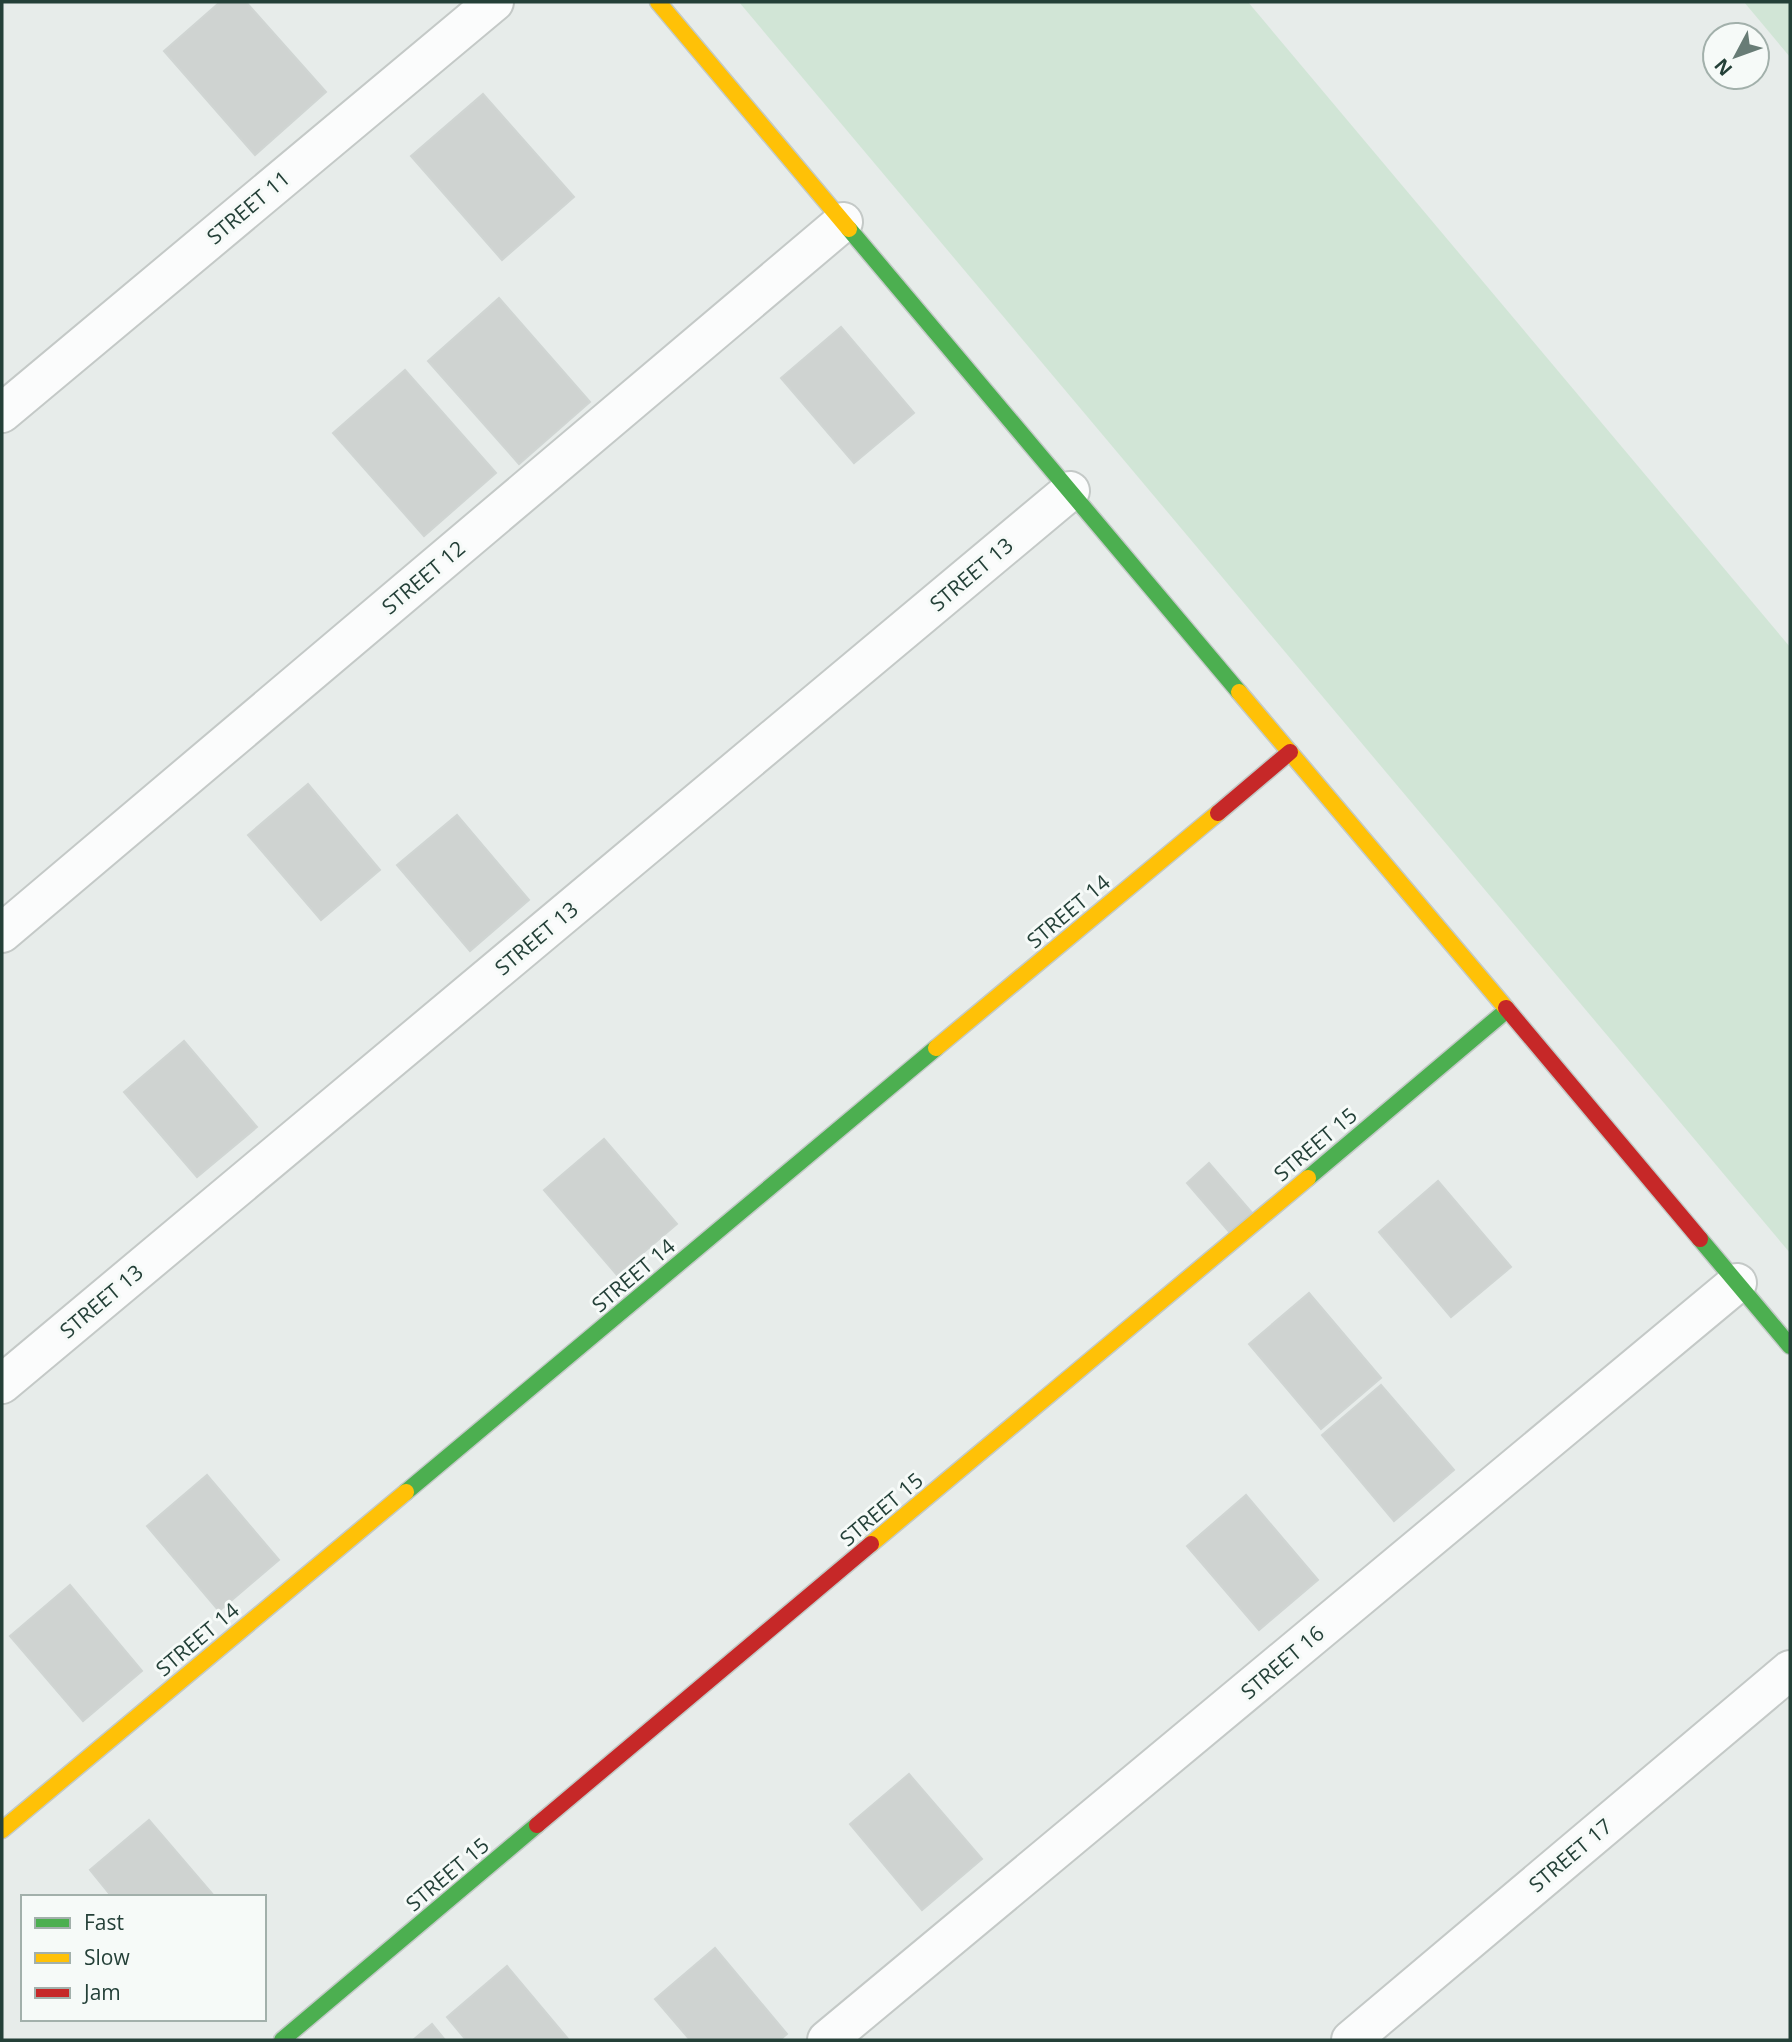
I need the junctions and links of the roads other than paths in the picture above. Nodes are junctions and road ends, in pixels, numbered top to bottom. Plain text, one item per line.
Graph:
1 (494, 2) edge
2 (658, 2) edge
3 (843, 222) junction
4 (2, 413) edge
5 (1070, 491) junction
6 (1290, 752) junction
7 (2, 933) edge
8 (1507, 1010) junction
9 (1737, 1283) junction
10 (1790, 1346) edge
11 (2, 1384) edge
12 (1790, 1670) edge
13 (2, 1829) edge
14 (282, 2040) edge
15 (827, 2040) edge
16 (1350, 2040) edge

1 - 4 street, STREET 11
2 - 3 street
3 - 5 street
3 - 7 street, STREET 12
5 - 6 street
5 - 11 street, STREET 13
6 - 8 street
6 - 13 street, STREET 14
8 - 9 street
8 - 14 street, STREET 15
9 - 10 street
9 - 15 street, STREET 16
12 - 16 street, STREET 17

